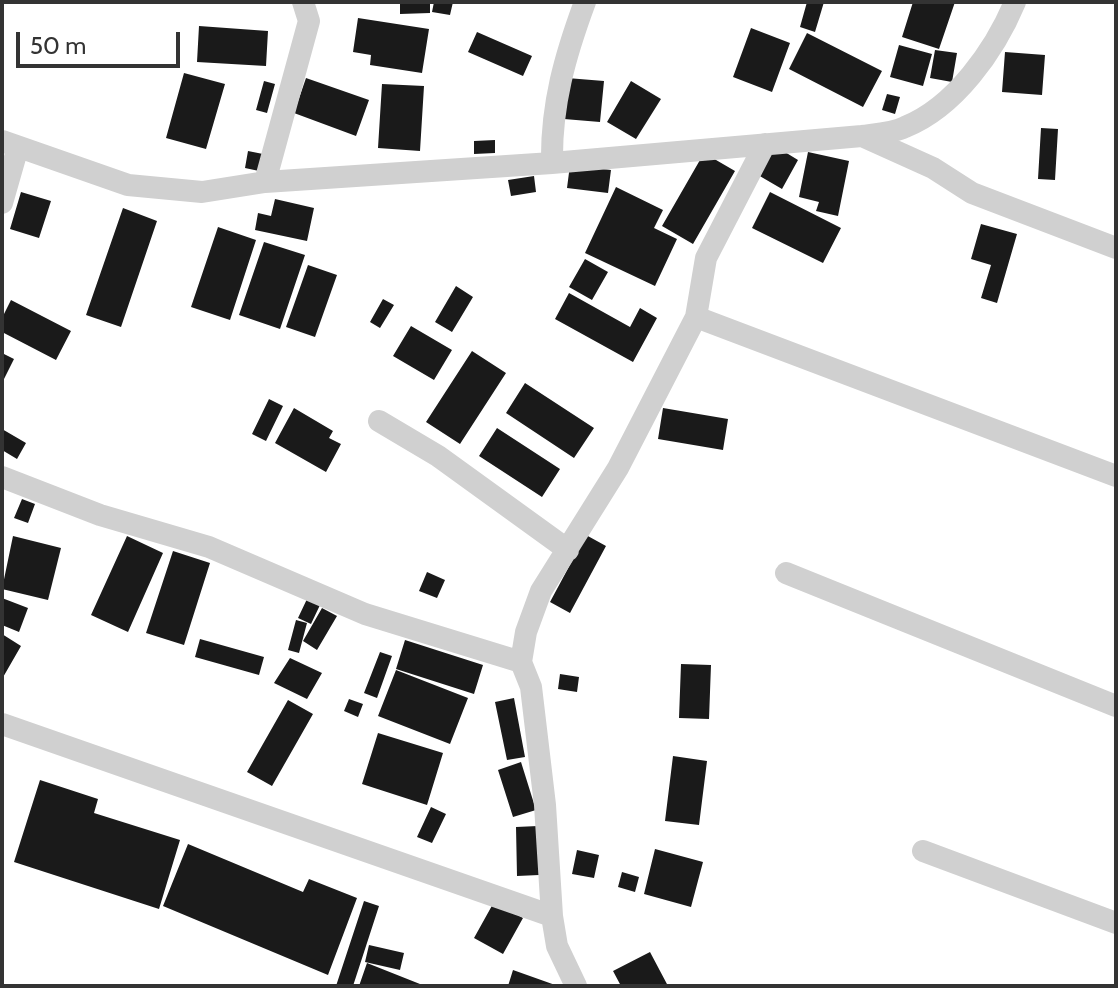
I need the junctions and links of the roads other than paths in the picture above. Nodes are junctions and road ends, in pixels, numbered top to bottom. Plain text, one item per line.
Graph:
1 (303, 2) edge
2 (585, 2) edge
3 (1015, 2) edge
4 (862, 136) junction
5 (10, 144) edge
6 (765, 144) junction
7 (552, 163) junction
8 (265, 182) junction
9 (2, 203) edge
10 (1116, 248) edge
11 (696, 317) junction
12 (379, 421) dead end
13 (1116, 476) edge
14 (2, 477) edge
15 (568, 550) junction
16 (786, 573) dead end
17 (521, 662) junction
18 (1116, 706) edge
19 (2, 724) edge
20 (923, 851) dead end
21 (552, 916) junction
22 (1116, 923) edge
23 (576, 986) edge

1 - 8 street
2 - 7 street
3 - 4 street
4 - 6 street
4 - 10 street
5 - 8 street
5 - 9 street
6 - 7 street
6 - 11 street
7 - 8 street
11 - 13 street
11 - 15 street
12 - 15 street
14 - 17 street
15 - 17 street
16 - 18 street
17 - 21 street
19 - 21 street
20 - 22 street
21 - 23 street

